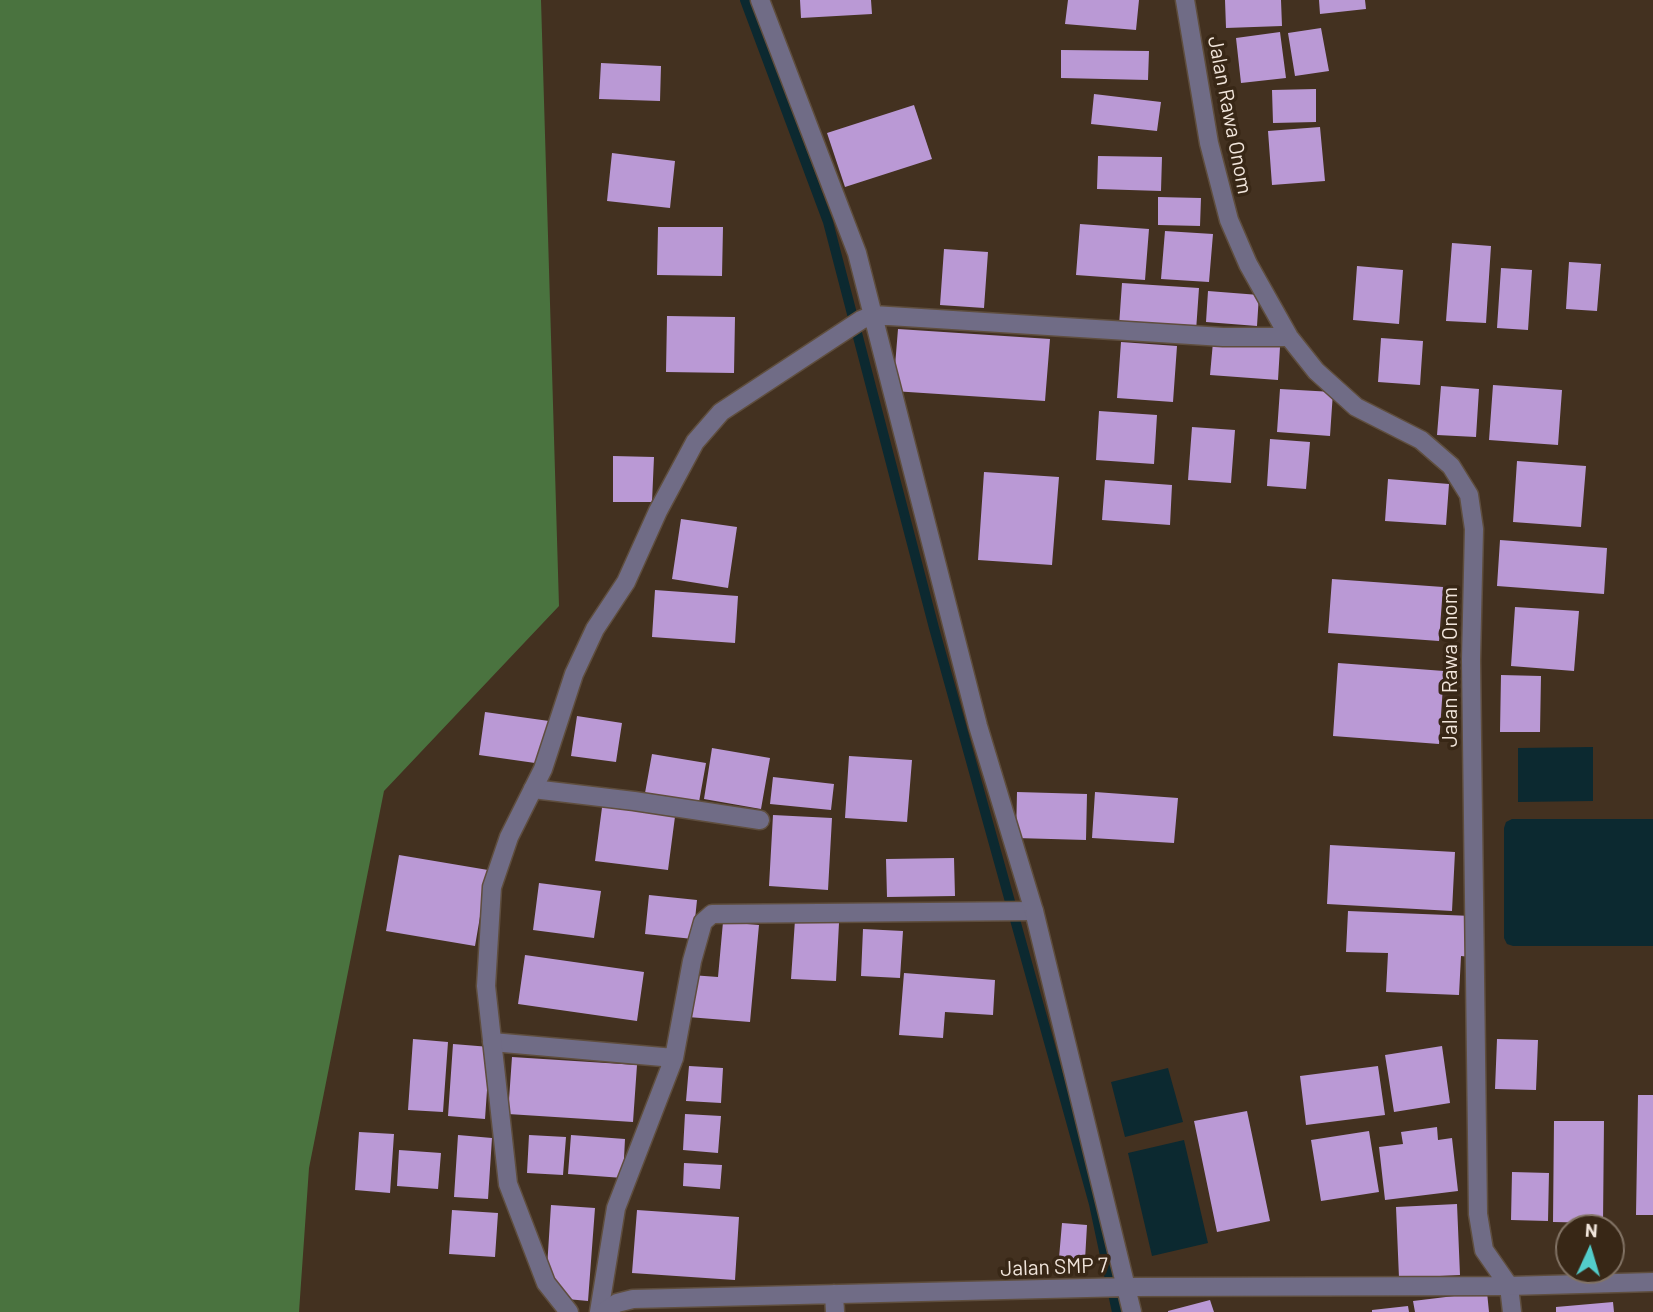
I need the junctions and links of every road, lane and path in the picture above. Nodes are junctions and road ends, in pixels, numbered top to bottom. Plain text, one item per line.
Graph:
1 (760, 0) edge
2 (1185, 0) edge
3 (867, 317) junction
4 (1289, 337) junction
5 (533, 789) junction
6 (760, 820) dead end
7 (1027, 911) junction
8 (492, 1042) junction
9 (674, 1058) junction
10 (1653, 1282) edge
11 (1509, 1286) junction
12 (1127, 1287) junction
13 (835, 1303) edge
14 (569, 1312) edge
15 (601, 1312) edge
16 (1132, 1312) edge
17 (1512, 1312) edge

1 - 3 street
2 - 4 street, Jalan Rawa Onom
3 - 4 street
3 - 5 street
3 - 7 street
4 - 11 street, Jalan Rawa Onom
5 - 6 street
5 - 8 street
7 - 9 street
7 - 12 street
8 - 9 street
8 - 14 street
9 - 15 street
10 - 11 street
11 - 12 street, Jalan SMP 7
11 - 17 street
12 - 13 street, Jalan SMP 7
12 - 16 street
13 - 15 street, Jalan SMP 7

